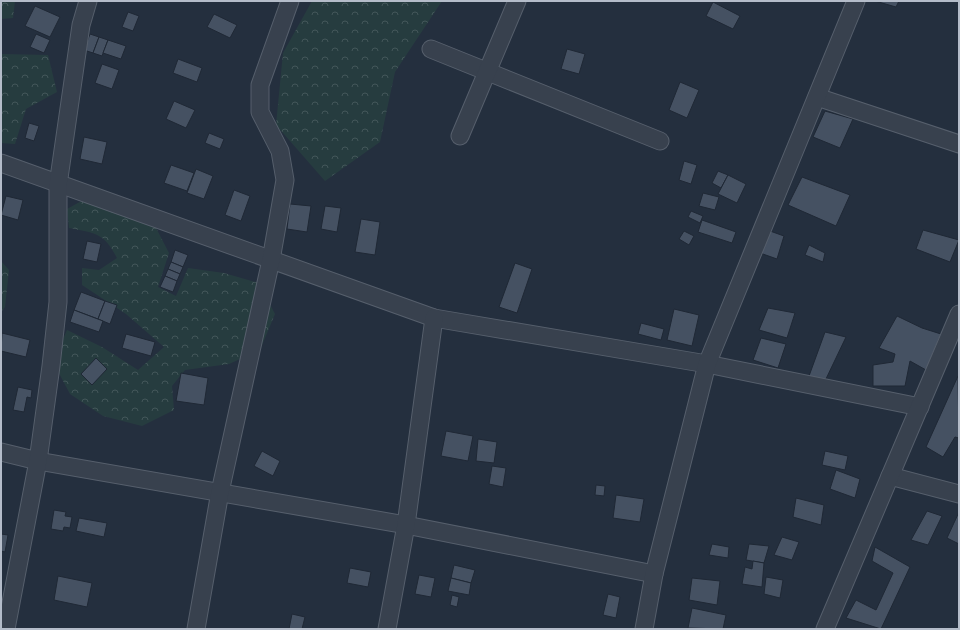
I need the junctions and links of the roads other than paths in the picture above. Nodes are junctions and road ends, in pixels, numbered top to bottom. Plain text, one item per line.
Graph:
1 (88, 1) edge
2 (290, 1) edge
3 (518, 1) edge
4 (856, 1) edge
5 (431, 49) dead end
6 (487, 71) junction
7 (817, 97) junction
8 (460, 136) dead end
9 (660, 141) dead end
10 (959, 144) edge
11 (1, 164) edge
12 (58, 185) junction
13 (271, 260) junction
14 (959, 314) edge
15 (434, 318) junction
16 (707, 364) junction
17 (920, 408) junction
18 (1, 452) edge
19 (38, 461) junction
20 (890, 476) junction
21 (220, 492) junction
22 (959, 494) edge
23 (406, 524) junction
24 (654, 574) junction
25 (6, 629) edge
26 (196, 629) edge
27 (387, 629) edge
28 (644, 629) edge
29 (825, 629) edge

1 - 12 street
2 - 13 street
3 - 6 street
4 - 7 street
5 - 6 street
6 - 8 street
6 - 9 street
7 - 10 street
7 - 16 street
11 - 12 street
12 - 13 street
12 - 19 street
13 - 15 street
13 - 21 street
14 - 17 street
15 - 16 street
15 - 23 street
16 - 17 street
16 - 24 street
17 - 20 street
18 - 19 street
19 - 21 street
19 - 25 street
20 - 22 street
20 - 29 street
21 - 23 street
21 - 26 street
23 - 24 street
23 - 27 street
24 - 28 street

